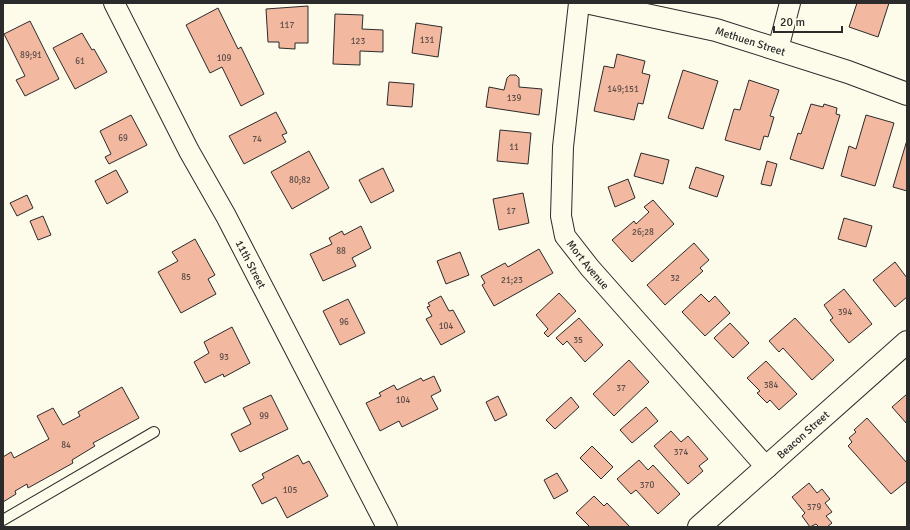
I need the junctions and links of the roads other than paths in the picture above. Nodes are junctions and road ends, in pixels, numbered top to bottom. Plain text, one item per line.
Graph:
1 (114, 3) edge
2 (579, 3) edge
3 (590, 3) edge
4 (790, 3) edge
5 (778, 49) junction
6 (907, 94) edge
7 (907, 342) edge
8 (154, 432) dead end
9 (767, 468) junction
10 (3, 520) edge
11 (387, 527) edge
12 (699, 527) edge

1 - 11 street, 11th Street
2 - 9 street, Mort Avenue
3 - 5 street, Methuen Street
4 - 5 street
5 - 6 street, Methuen Street
7 - 9 street, Beacon Street
8 - 10 lane
9 - 12 street, Beacon Street

